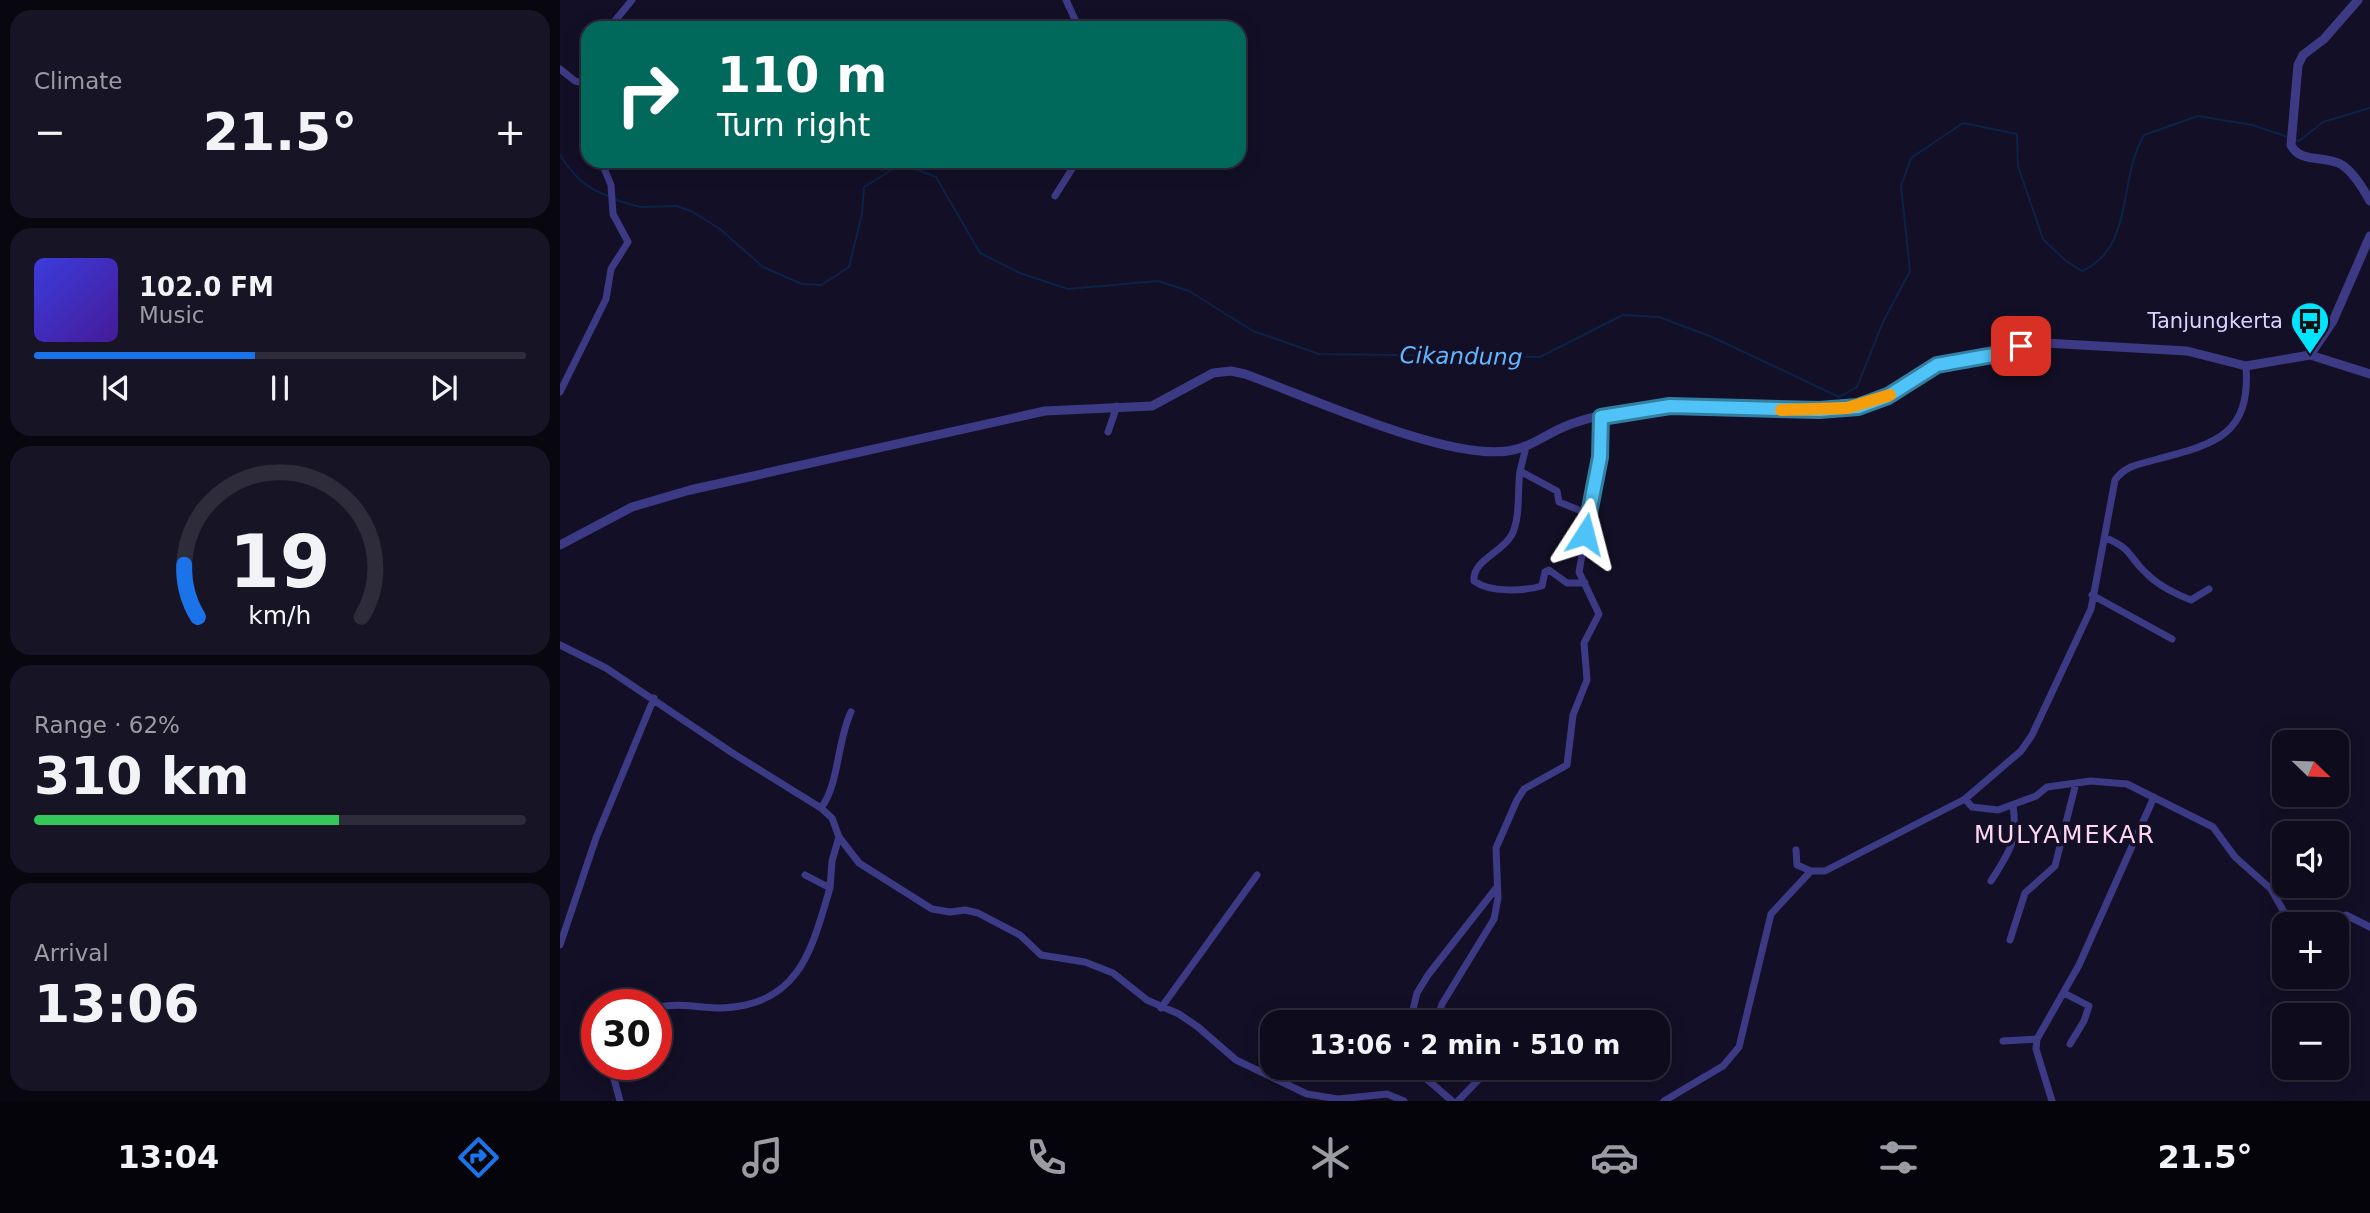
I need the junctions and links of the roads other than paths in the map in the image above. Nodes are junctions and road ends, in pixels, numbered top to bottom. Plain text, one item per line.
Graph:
1 (632, 0) edge
2 (1066, 0) edge
3 (2358, 0) edge
4 (615, 21) edge
5 (1076, 21) edge
6 (560, 69) edge
7 (581, 82) edge
8 (603, 168) edge
9 (1073, 168) edge
10 (1055, 196) dead end
11 (2370, 201) edge
12 (2370, 236) edge
13 (2310, 355) junction
14 (2246, 366) junction
15 (2370, 374) edge
16 (560, 391) edge
17 (1117, 407) junction
18 (1601, 417) junction
19 (1108, 432) dead end
20 (1526, 447) junction
21 (1520, 471) junction
22 (1589, 514) junction
23 (2106, 538) junction
24 (560, 545) edge
25 (1585, 583) junction
26 (2209, 589) dead end
27 (2092, 595) junction
28 (2172, 639) dead end
29 (560, 645) edge
30 (654, 698) junction
31 (850, 712) dead end
32 (2076, 783) junction
33 (2154, 797) junction
34 (1965, 799) junction
35 (2013, 805) junction
36 (821, 807) junction
37 (839, 837) junction
38 (1796, 850) dead end
39 (1811, 872) junction
40 (806, 875) dead end
41 (1257, 875) dead end
42 (1991, 881) dead end
43 (1498, 886) junction
44 (830, 888) junction
45 (2284, 912) edge
46 (2349, 916) edge
47 (2370, 927) edge
48 (2010, 940) dead end
49 (560, 945) edge
50 (2064, 993) junction
51 (672, 1008) edge
52 (1161, 1008) junction
53 (1412, 1010) edge
54 (1439, 1010) edge
55 (2037, 1039) junction
56 (2003, 1041) dead end
57 (2070, 1044) dead end
58 (614, 1080) edge
59 (1428, 1080) edge
60 (1478, 1080) edge
61 (1360, 1099) edge
62 (620, 1101) edge
63 (1404, 1101) edge
64 (1452, 1101) edge
65 (1458, 1101) edge
66 (1664, 1101) edge
67 (2052, 1101) edge

1 - 4 street
2 - 5 street
3 - 11 street
6 - 7 street
8 - 16 street
9 - 10 street
12 - 13 street
13 - 14 street
13 - 15 street
14 - 18 street
14 - 23 street
17 - 19 street
17 - 20 street
17 - 24 street
18 - 20 street
18 - 22 street
20 - 21 street
21 - 22 street
21 - 25 street
22 - 25 street
23 - 26 street
23 - 27 street
25 - 43 street
27 - 28 street
27 - 34 street
29 - 30 street
30 - 36 street
30 - 49 street
31 - 36 street
32 - 33 street
32 - 35 street
32 - 48 street
33 - 45 street
33 - 50 street
34 - 35 street
34 - 39 street
35 - 42 street
36 - 37 street
37 - 44 street
37 - 52 street
38 - 39 street
39 - 66 street
40 - 44 street
41 - 52 street
43 - 53 street
43 - 54 street
44 - 51 street
46 - 47 street
50 - 55 street
50 - 57 street
52 - 61 street
55 - 56 street
55 - 67 street
58 - 62 street
59 - 64 street
60 - 65 street
61 - 63 street

